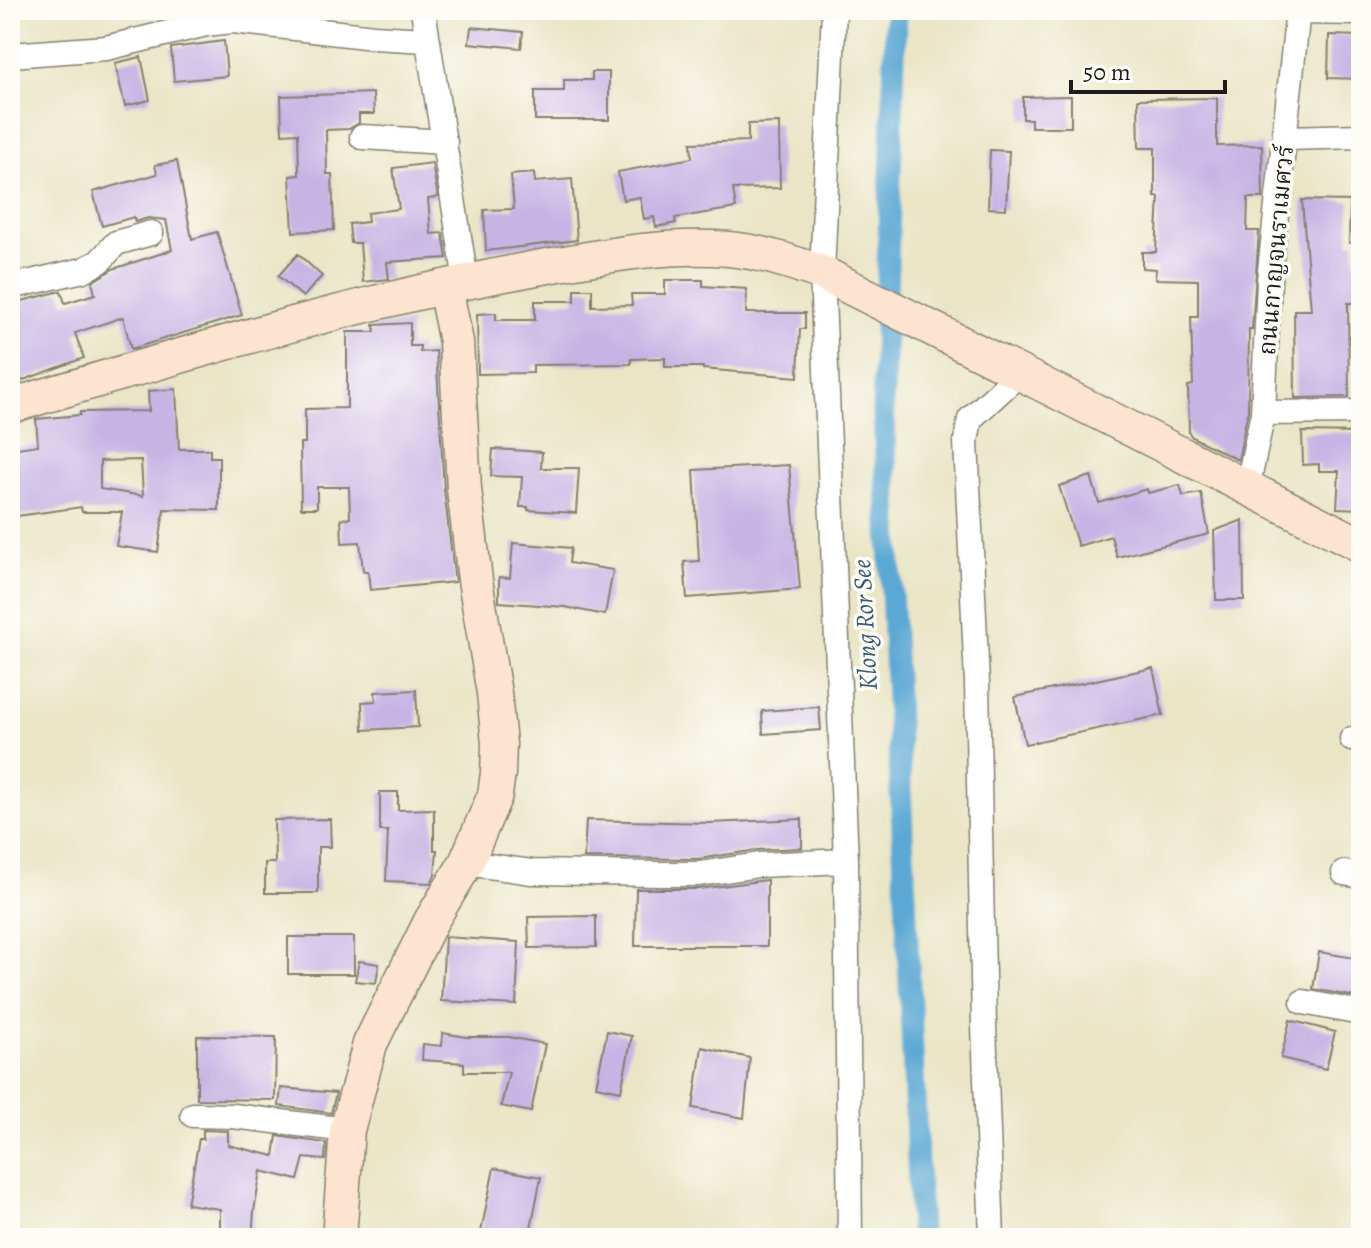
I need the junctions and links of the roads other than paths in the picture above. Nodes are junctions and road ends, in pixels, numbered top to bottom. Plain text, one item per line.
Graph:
1 (423, 10) edge
2 (834, 10) edge
3 (1298, 11) edge
4 (1361, 13) edge
5 (233, 16) edge
6 (426, 40) junction
7 (10, 55) edge
8 (1361, 136) edge
9 (362, 137) dead end
10 (1286, 138) junction
11 (445, 142) junction
12 (151, 233) dead end
13 (834, 279) junction
14 (456, 284) junction
15 (10, 287) edge
16 (1020, 373) junction
17 (10, 406) edge
18 (1361, 412) edge
19 (1263, 413) junction
20 (1247, 489) junction
21 (1361, 545) edge
22 (846, 861) junction
23 (466, 863) junction
24 (1303, 1002) dead end
25 (1361, 1013) edge
26 (193, 1115) dead end
27 (347, 1130) junction
28 (339, 1238) edge
29 (850, 1238) edge
30 (992, 1238) edge

1 - 6 street
2 - 13 street
3 - 4 street
3 - 10 street, ถนนกาญจนราเมศวร์
5 - 6 street
5 - 7 street
6 - 11 street
8 - 10 street
9 - 11 street
10 - 19 street, ถนนกาญจนราเมศวร์
11 - 14 street
12 - 15 street
13 - 14 street
13 - 16 street
13 - 22 street
14 - 17 street
14 - 23 street
16 - 20 street
16 - 30 street
18 - 19 street
19 - 20 street, ถนนกาญจนราเมศวร์
20 - 21 street
22 - 23 street
22 - 29 street
23 - 27 street
24 - 25 street
26 - 27 street
27 - 28 street

